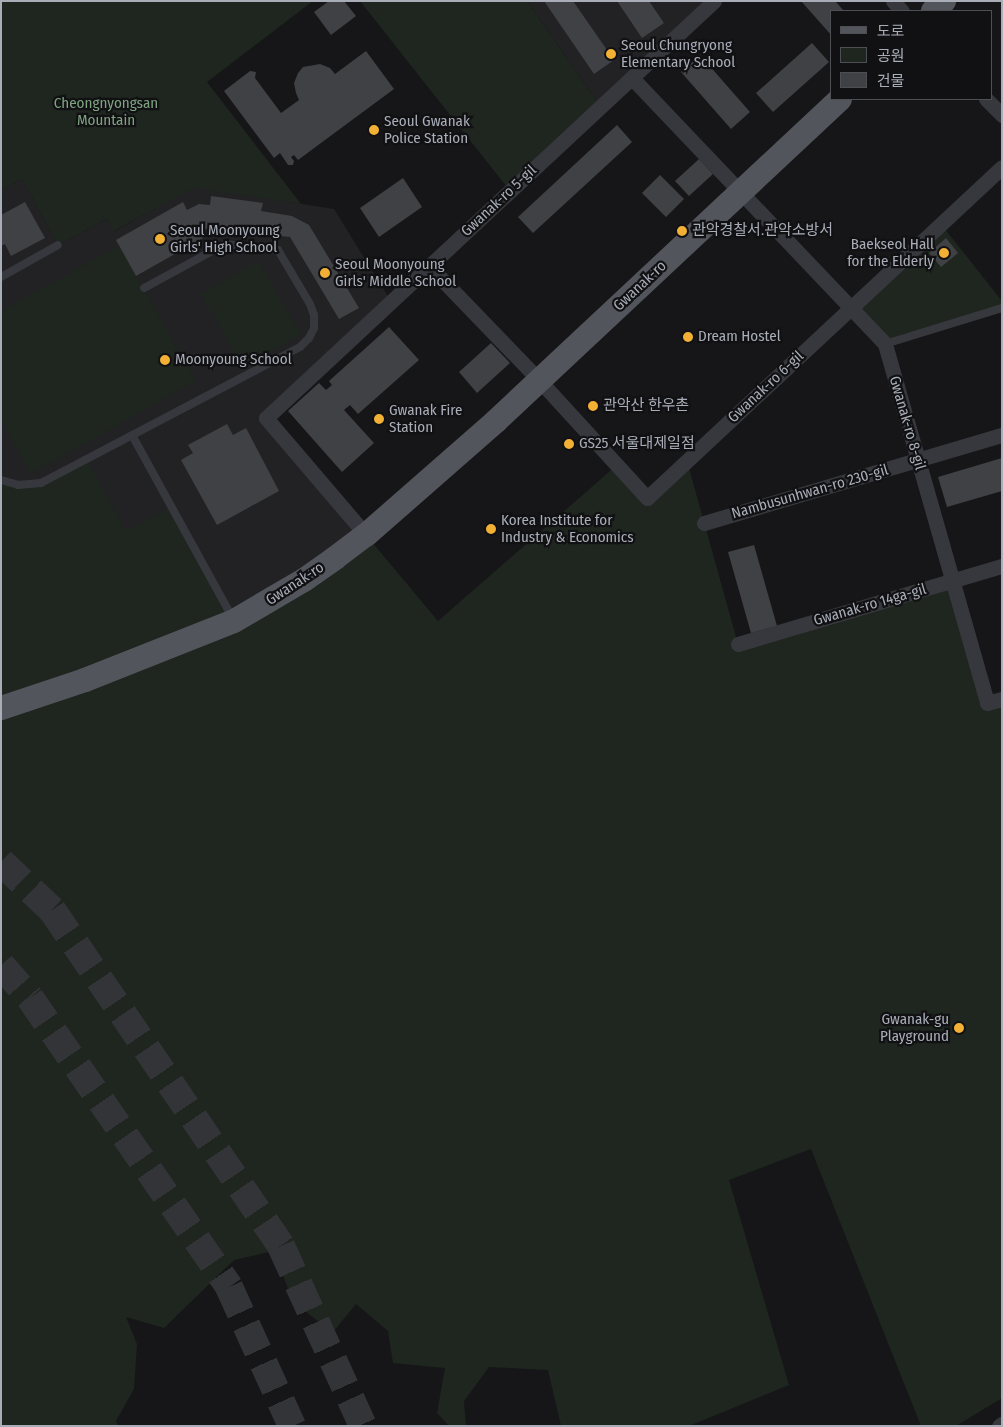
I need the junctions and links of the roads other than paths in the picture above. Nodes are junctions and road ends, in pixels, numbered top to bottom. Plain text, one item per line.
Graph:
1 (714, 1) edge
2 (944, 1) edge
3 (934, 10) edge
4 (632, 78) junction
5 (839, 100) edge
6 (987, 100) edge
7 (1002, 115) edge
8 (1002, 167) edge
9 (740, 192) junction
10 (58, 245) dead end
11 (429, 266) junction
12 (1, 277) edge
13 (144, 288) dead end
14 (851, 308) junction
15 (1002, 308) edge
16 (885, 344) junction
17 (539, 380) junction
18 (132, 435) junction
19 (1002, 435) edge
20 (918, 460) junction
21 (1, 480) edge
22 (704, 523) dead end
23 (366, 535) junction
24 (1002, 566) edge
25 (952, 580) junction
26 (234, 621) junction
27 (738, 644) dead end
28 (1002, 699) edge
29 (1, 708) edge

1 - 4 street, Gwanak-ro 5-gil
2 - 3 main road
4 - 9 street
4 - 11 street, Gwanak-ro 5-gil
5 - 9 main road, Gwanak-ro
6 - 7 street
8 - 14 street, Gwanak-ro 6-gil
9 - 14 street, Gwanak-ro 8-gil
9 - 17 main road, Gwanak-ro
10 - 12 lane
11 - 17 street
11 - 23 street, Gwanak-ro 5-gil
13 - 18 lane
14 - 16 street, Gwanak-ro 8-gil
14 - 17 street, Gwanak-ro 6-gil
15 - 16 lane
16 - 20 street, Gwanak-ro 8-gil
17 - 23 main road, Gwanak-ro
18 - 21 lane
18 - 26 lane
19 - 20 street, Nambusunhwan-ro 230-gil
20 - 22 street, Nambusunhwan-ro 230-gil
20 - 25 street, Gwanak-ro 8-gil
23 - 26 main road, Gwanak-ro
24 - 25 street, Gwanak-ro 14ga-gil
25 - 27 street, Gwanak-ro 14ga-gil
25 - 28 street, Gwanak-ro 8-gil
26 - 29 main road, Gwanak-ro

